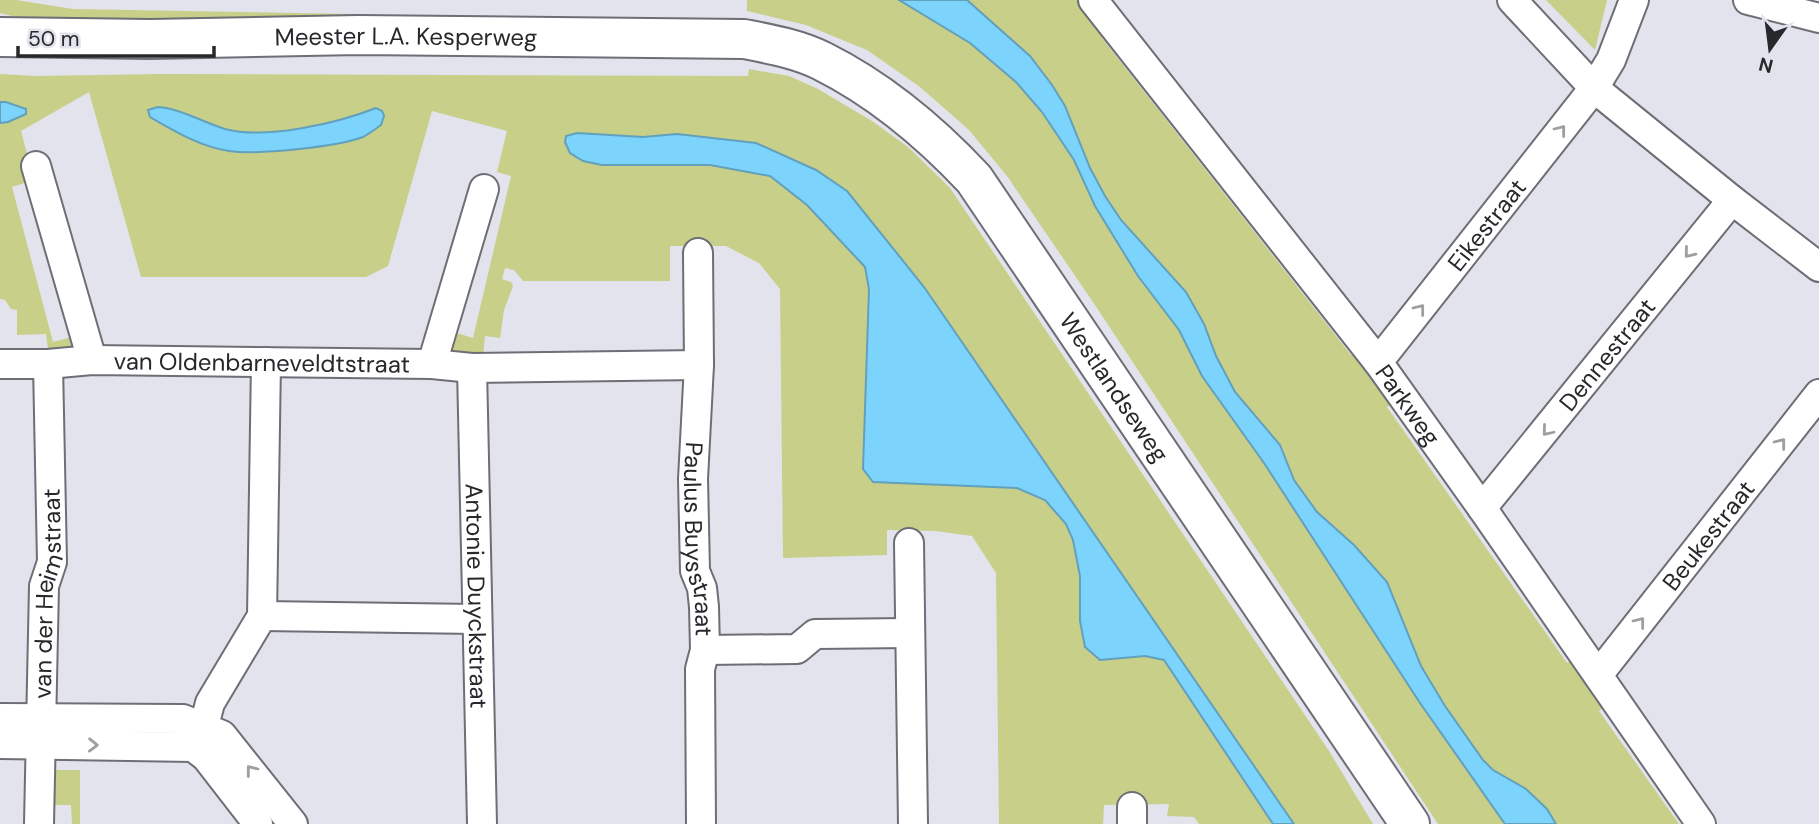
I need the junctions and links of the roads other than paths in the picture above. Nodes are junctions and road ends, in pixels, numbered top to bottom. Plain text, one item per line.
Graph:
1 (1093, 0) edge
2 (1512, 0) edge
3 (1634, 0) edge
4 (1748, 0) edge
5 (1819, 18) edge
6 (8, 32) edge
7 (744, 39) joint
8 (1594, 88) junction
9 (36, 166) dead end
10 (484, 189) dead end
11 (1732, 200) junction
12 (698, 253) dead end
13 (1819, 267) edge
14 (92, 360) junction
15 (266, 362) junction
16 (1378, 362) junction
17 (0, 364) edge
18 (48, 364) junction
19 (432, 364) junction
20 (699, 365) junction
21 (472, 368) junction
22 (1819, 394) edge
23 (1482, 508) junction
24 (909, 543) dead end
25 (262, 616) junction
26 (477, 619) junction
27 (910, 633) junction
28 (705, 650) junction
29 (1598, 675) junction
30 (0, 718) edge
31 (41, 731) junction
32 (198, 737) junction
33 (0, 744) edge
34 (39, 824) edge
35 (258, 824) edge
36 (293, 824) edge
37 (482, 824) edge
38 (701, 824) edge
39 (913, 824) edge
40 (1410, 824) edge
41 (1701, 824) edge

1 - 16 street, Parkweg
2 - 8 street
3 - 8 street, Eikestraat
4 - 5 street
6 - 7 main road, Meester L.A. Kesperweg
7 - 40 main road, Westlandseweg
8 - 11 street
16 -> 8 street, Eikestraat
9 - 14 street, van Oldenbarneveldtstraat
10 - 19 street, van Oldenbarneveldtstraat
11 - 13 street
11 -> 23 street, Dennestraat
12 - 20 street, Paulus Buysstraat
14 - 15 street, van Oldenbarneveldtstraat
14 - 18 street, van Oldenbarneveldtstraat
15 - 19 street, van Oldenbarneveldtstraat
15 - 25 street
16 - 23 street, Parkweg
17 - 18 street, van Oldenbarneveldtstraat
18 - 31 street, van der Heimstraat
19 - 21 street, van Oldenbarneveldtstraat
20 - 21 street, van Oldenbarneveldtstraat
20 - 28 street, Paulus Buysstraat
21 - 26 street, Antonie Duyckstraat
29 -> 22 street, Beukestraat
23 - 29 street, Parkweg
24 - 27 street
25 - 26 street
25 - 32 street
26 - 37 street, Antonie Duyckstraat
27 - 28 street
27 - 39 street
28 - 38 street, Paulus Buysstraat
29 - 41 street, Parkweg
30 - 31 street
31 - 32 street
31 - 33 street
31 - 34 street, van der Heimstraat
32 - 35 street
36 -> 32 street

